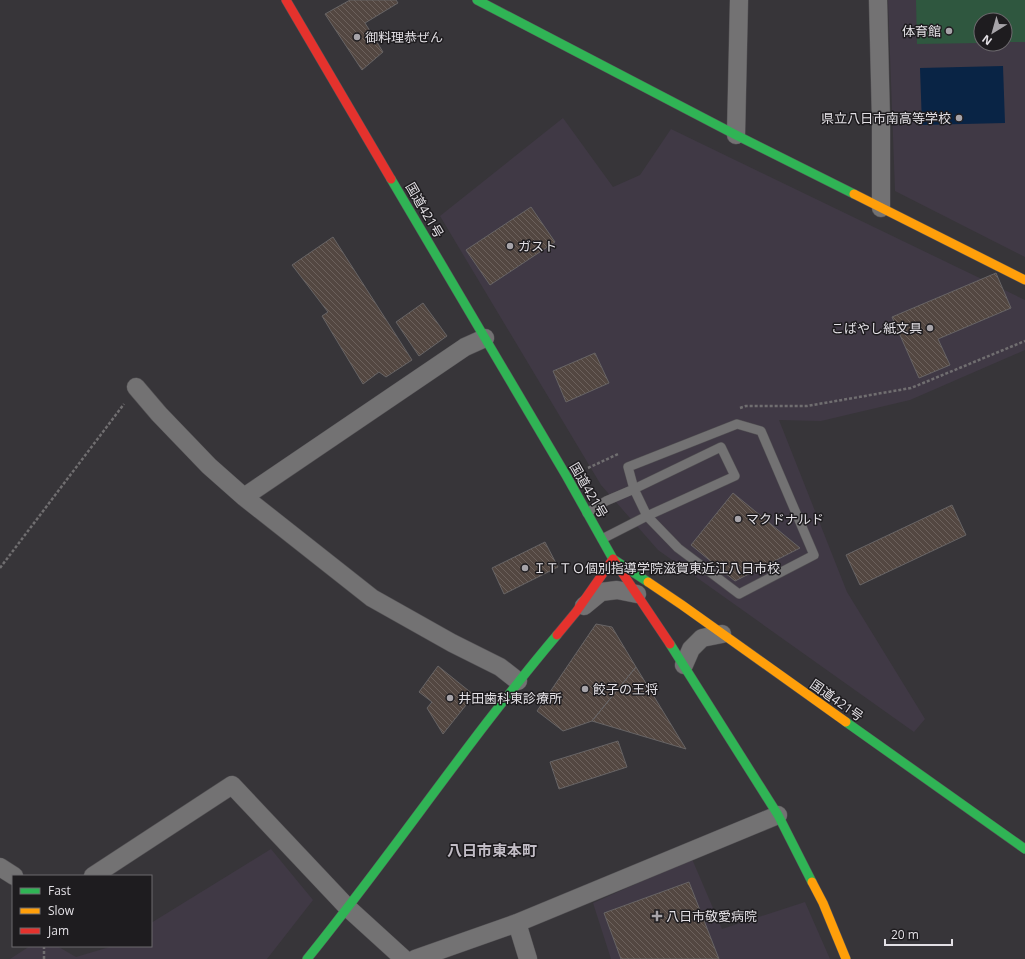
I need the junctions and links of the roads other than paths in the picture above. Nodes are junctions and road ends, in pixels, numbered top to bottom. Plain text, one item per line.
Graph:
1 (286, 0) edge
2 (739, 0) edge
3 (878, 0) edge
4 (481, 1) edge
5 (736, 135) junction
6 (881, 208) junction
7 (1025, 280) edge
8 (485, 338) junction
9 (136, 387) road end
10 (634, 489) junction
11 (244, 497) junction
12 (588, 513) junction
13 (647, 516) junction
14 (602, 539) junction
15 (613, 559) junction
16 (637, 594) junction
17 (576, 612) junction
18 (722, 634) junction
19 (684, 665) junction
20 (518, 681) junction
21 (778, 815) junction
22 (1025, 849) edge
23 (0, 867) edge
24 (12, 875) edge
25 (95, 875) edge
26 (348, 908) junction
27 (517, 923) junction
28 (307, 959) edge
29 (404, 959) edge
30 (415, 959) edge
31 (528, 959) edge
32 (846, 959) edge

1 - 8 main road, 国道421号
2 - 5 street
3 - 6 street
4 - 5 main road
5 - 6 main road
6 - 7 main road
8 - 11 street
8 - 12 main road, 国道421号
9 - 11 street
10 - 12 lane
10 - 13 lane
10 - 13 lane
10 - 13 lane
11 - 20 street
12 - 14 main road, 国道421号
13 - 14 lane
14 - 15 main road, 国道421号
15 - 16 main road
15 - 17 main road
15 - 18 main road, 国道421号
16 - 17 street
16 - 19 main road
17 - 20 main road
18 - 19 street
18 - 22 main road, 国道421号
19 - 21 main road
20 - 26 main road
21 - 27 street
21 - 32 main road
23 - 24 street
25 - 26 street
26 - 28 main road
26 - 29 street
27 - 30 street
27 - 31 street

